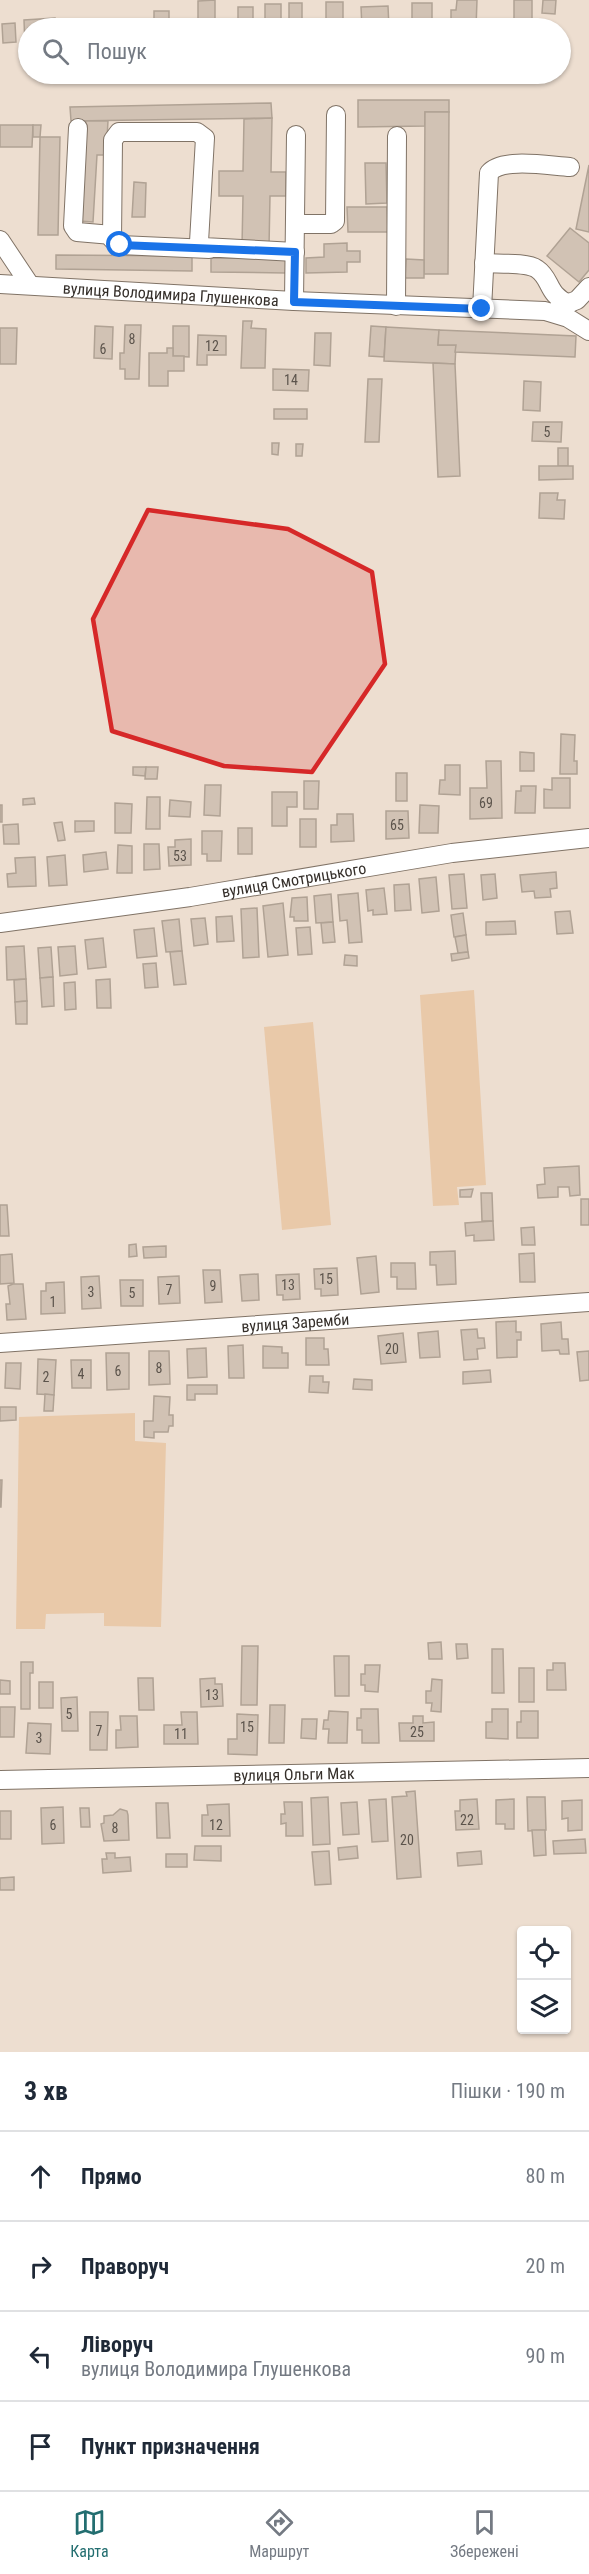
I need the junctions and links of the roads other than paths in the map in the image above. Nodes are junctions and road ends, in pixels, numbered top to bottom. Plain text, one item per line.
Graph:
1 (336, 115) dead end
2 (78, 128) dead end
3 (296, 135) dead end
4 (397, 136) dead end
5 (570, 167) dead end
6 (296, 224) junction
7 (112, 234) junction
8 (0, 240) edge
9 (209, 249) junction
10 (295, 252) junction
11 (484, 263) junction
12 (0, 284) edge
13 (30, 285) junction
14 (589, 287) edge
15 (294, 302) junction
16 (568, 304) junction
17 (396, 306) junction
18 (482, 309) junction
19 (545, 311) junction
20 (589, 331) edge
21 (589, 837) edge
22 (0, 923) edge
23 (589, 1302) edge
24 (0, 1343) edge
25 (589, 1768) edge
26 (0, 1780) edge

1 - 6 street
2 - 7 street
3 - 6 street
4 - 17 street
5 - 11 street
6 - 10 street
7 - 9 street
7 - 9 street
8 - 13 street
9 - 10 street
10 - 15 street
11 - 16 street
11 - 18 street
12 - 13 street, вулиця Володимира Глушенкова
13 - 15 street, вулиця Володимира Глушенкова
14 - 16 street
15 - 17 street, вулиця Володимира Глушенкова
16 - 19 street
17 - 18 street, вулиця Володимира Глушенкова
18 - 19 street, вулиця Володимира Глушенкова
19 - 20 street, вулиця Володимира Глушенкова
21 - 22 street, вулиця Смотрицького
23 - 24 street, вулиця Заремби
25 - 26 street, вулиця Ольги Мак

